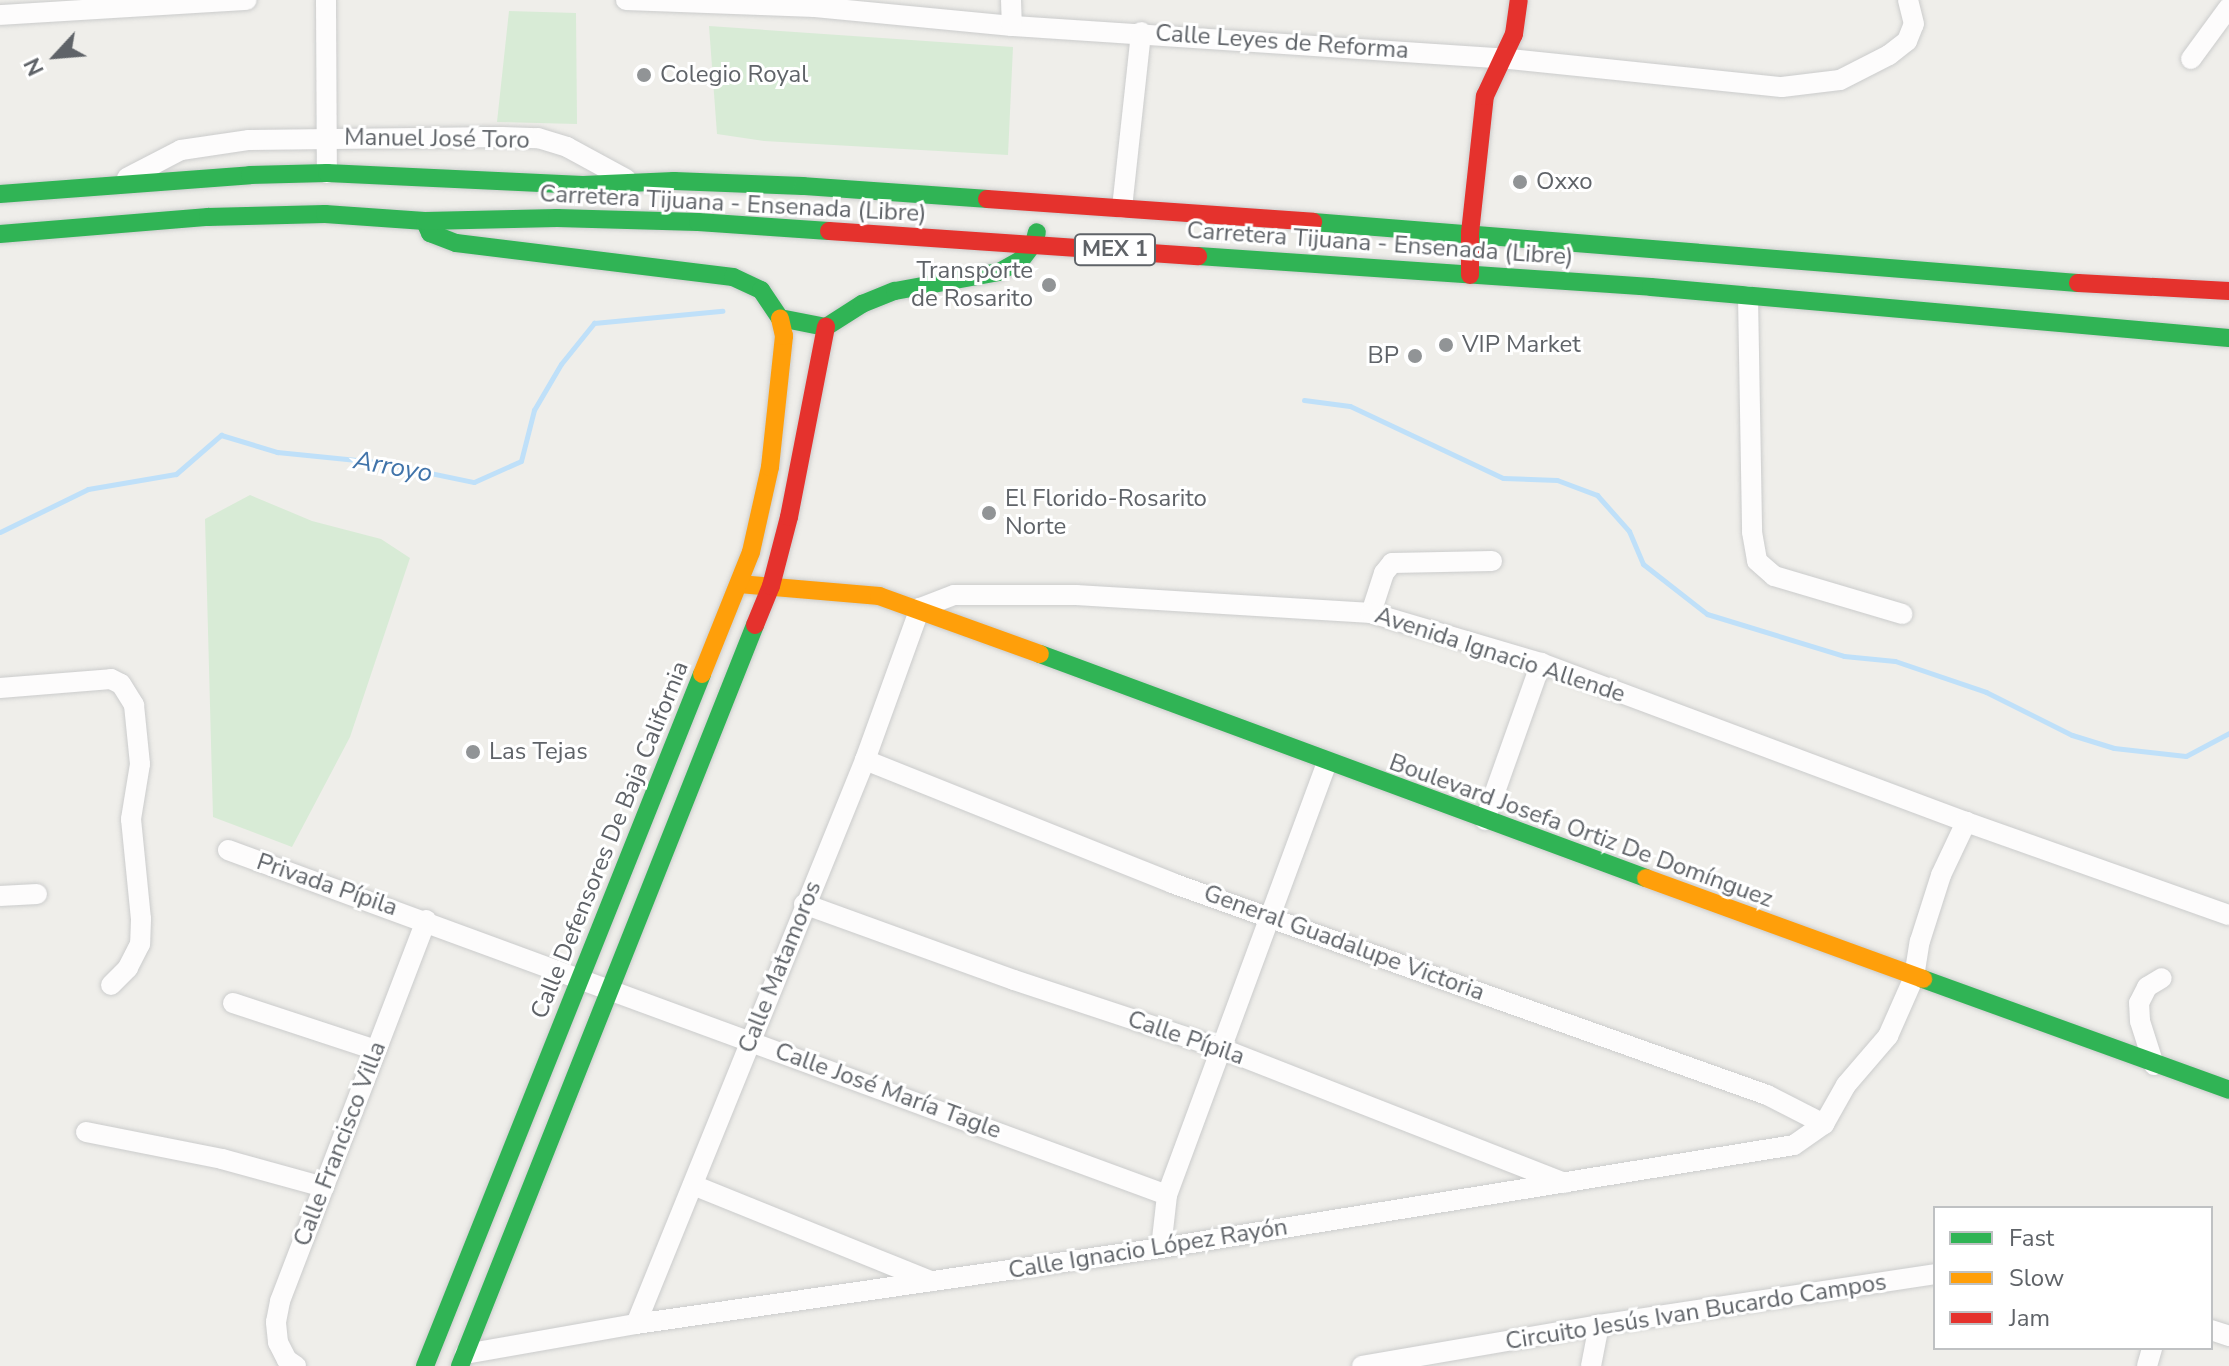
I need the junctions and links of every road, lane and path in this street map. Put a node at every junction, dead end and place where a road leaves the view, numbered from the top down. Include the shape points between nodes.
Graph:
1 (247, 0) edge
2 (326, 0) edge
3 (626, 0) edge
4 (1011, 0) edge
5 (1519, 0) edge
6 (1908, 0) edge
7 (187, 3) edge
8 (2229, 7) edge
9 (0, 15) edge
10 (1012, 26) junction
11 (1141, 32) junction
12 (1500, 58) junction
13 (2191, 59) dead end
14 (327, 138) junction
15 (327, 173) junction
16 (634, 182) junction
17 (117, 184) junction
18 (583, 185) junction
19 (0, 194) edge
20 (1122, 208) junction
21 (1226, 216) junction
22 (425, 221) junction
23 (1055, 226) dead end
24 (1470, 233) junction
25 (0, 234) edge
26 (1198, 234) dead end
27 (1034, 243) junction
28 (1470, 275) junction
29 (2229, 291) edge
30 (1748, 296) junction
31 (780, 318) junction
32 (826, 327) junction
33 (2229, 338) edge
34 (1492, 561) dead end
35 (739, 584) junction
36 (771, 586) junction
37 (920, 608) junction
38 (1371, 613) junction
39 (1902, 614) dead end
40 (1541, 663) junction
41 (0, 688) edge
42 (865, 760) junction
43 (1327, 763) junction
44 (1485, 820) junction
45 (1966, 822) junction
46 (641, 833) junction
47 (669, 842) junction
48 (228, 850) dead end
49 (37, 894) dead end
50 (0, 896) edge
51 (804, 904) junction
52 (1270, 915) junction
53 (2229, 915) edge
54 (426, 920) junction
55 (1914, 977) junction
56 (580, 978) junction
57 (2162, 978) dead end
58 (111, 985) dead end
59 (609, 988) junction
60 (233, 1003) dead end
61 (751, 1040) junction
62 (1220, 1048) junction
63 (376, 1050) junction
64 (2154, 1065) junction
65 (2229, 1090) edge
66 (1824, 1124) junction
67 (86, 1132) dead end
68 (1565, 1183) junction
69 (693, 1185) junction
70 (324, 1187) junction
71 (1167, 1195) junction
72 (1161, 1248) junction
73 (1933, 1274) edge
74 (934, 1282) junction
75 (636, 1324) junction
76 (1599, 1325) junction
77 (435, 1340) junction
78 (463, 1360) edge
79 (1444, 1360) edge
80 (296, 1366) edge
81 (425, 1366) edge
82 (1362, 1366) edge
83 (1591, 1366) edge

1 - 7 street
2 - 14 street
3 - 10 street, Calle Leyes de Reforma via 815,7
4 - 10 street
5 - 12 main road via 1514,34
6 - 12 street, Calle Leyes de Reforma via 1914,24 1907,41 1840,80 1805,87
7 - 9 street
8 - 13 street
10 - 11 street, Calle Leyes de Reforma
11 - 12 street, Calle Leyes de Reforma
11 - 20 street
12 - 24 main road via 1485,96
14 - 15 street
14 - 16 street, Manuel José Toro via 538,138
14 - 17 street, Manuel José Toro via 249,140 181,150
15 - 17 main road, Carretera Tijuana - Ensenada (Libre) / MEX 1
15 - 18 main road, Carretera Tijuana - Ensenada (Libre) / MEX 1
16 - 18 main road, Carretera Tijuana - Ensenada (Libre) / MEX 1
16 - 20 main road, Carretera Tijuana - Ensenada (Libre) / MEX 1 via 803,186
17 - 19 main road, Carretera Tijuana - Ensenada (Libre) / MEX 1
18 - 22 main road via 572,197 553,200 439,198 425,207
20 - 21 main road, Carretera Tijuana - Ensenada (Libre) / MEX 1
21 - 24 main road, Carretera Tijuana - Ensenada (Libre) / MEX 1
21 - 26 main road
22 - 25 main road, Carretera Tijuana - Ensenada (Libre) / MEX 1 via 251,215
22 - 27 main road, Carretera Tijuana - Ensenada (Libre) / MEX 1 via 698,222
22 - 31 main road via 430,233 456,243 733,277 761,290
23 - 27 main road via 1037,232
24 - 28 main road
24 - 29 main road, Carretera Tijuana - Ensenada (Libre) / MEX 1
27 - 28 main road, Carretera Tijuana - Ensenada (Libre) / MEX 1
27 - 32 main road via 1021,260 999,272 895,291
28 - 30 main road, Carretera Tijuana - Ensenada (Libre) / MEX 1
30 - 33 main road, Carretera Tijuana - Ensenada (Libre) / MEX 1
30 - 39 street via 1752,532 1757,561 1774,576
31 - 32 main road
31 - 35 main road, Calle Defensores De Baja California via 784,336 770,467
32 - 36 main road
34 - 38 street via 1392,563
35 - 36 main road
35 - 46 main road, Calle Defensores De Baja California
36 - 37 main road via 879,596
36 - 47 main road
37 - 38 street, Avenida Ignacio Allende via 974,593
37 - 42 street, Calle Matamoros
37 - 43 main road, Boulevard Josefa Ortiz De Domínguez
38 - 40 street, Avenida Ignacio Allende
40 - 44 street
40 - 45 street, Avenida Ignacio Allende
41 - 58 street via 111,679 121,684 134,705 140,764 131,819 140,944 128,968
42 - 51 street, Calle Matamoros
42 - 52 street, General Guadalupe Victoria via 1172,883
43 - 44 main road, Boulevard Josefa Ortiz De Domínguez
43 - 52 street
44 - 55 main road, Boulevard Josefa Ortiz De Domínguez
45 - 53 street, Avenida Ignacio Allende
45 - 55 street via 1933,897
46 - 47 main road
46 - 56 main road, Calle Defensores De Baja California
47 - 59 main road
48 - 54 street, Privada Pípila
49 - 50 street
51 - 61 street, Calle Matamoros
51 - 62 street, Calle Pípila
52 - 62 street
52 - 66 street, General Guadalupe Victoria via 1767,1095
54 - 56 street
54 - 63 street, Calle Francisco Villa
55 - 64 main road, Boulevard Josefa Ortiz De Domínguez
55 - 66 street via 1888,1036 1846,1085
56 - 59 street
56 - 77 main road, Calle Defensores De Baja California
57 - 64 street via 2147,987 2139,1003
59 - 61 street, Calle José María Tagle
59 - 78 main road
60 - 63 street
61 - 69 street, Calle Matamoros
61 - 71 street, Calle José María Tagle
62 - 68 street, Calle Pípila
62 - 71 street
63 - 70 street, Calle Francisco Villa
64 - 65 main road, Boulevard Josefa Ortiz De Domínguez
66 - 68 street, Calle Ignacio López Rayón via 1808,1138 1774,1151
67 - 70 street via 222,1159
68 - 72 street, Calle Ignacio López Rayón
69 - 74 street
69 - 75 street, Calle Matamoros
70 - 80 street, Calle Francisco Villa via 276,1322 278,1342
71 - 72 street
72 - 74 street, Calle Ignacio López Rayón
73 - 76 street, Circuito Jesús Ivan Bucardo Campos
74 - 75 street, Calle Ignacio López Rayón
75 - 78 street, Calle Ignacio López Rayón
76 - 79 street, Circuito Jesús Ivan Bucardo Campos
76 - 83 street
77 - 78 main road
77 - 81 main road, Calle Defensores De Baja California
79 - 82 street, Circuito Jesús Ivan Bucardo Campos

